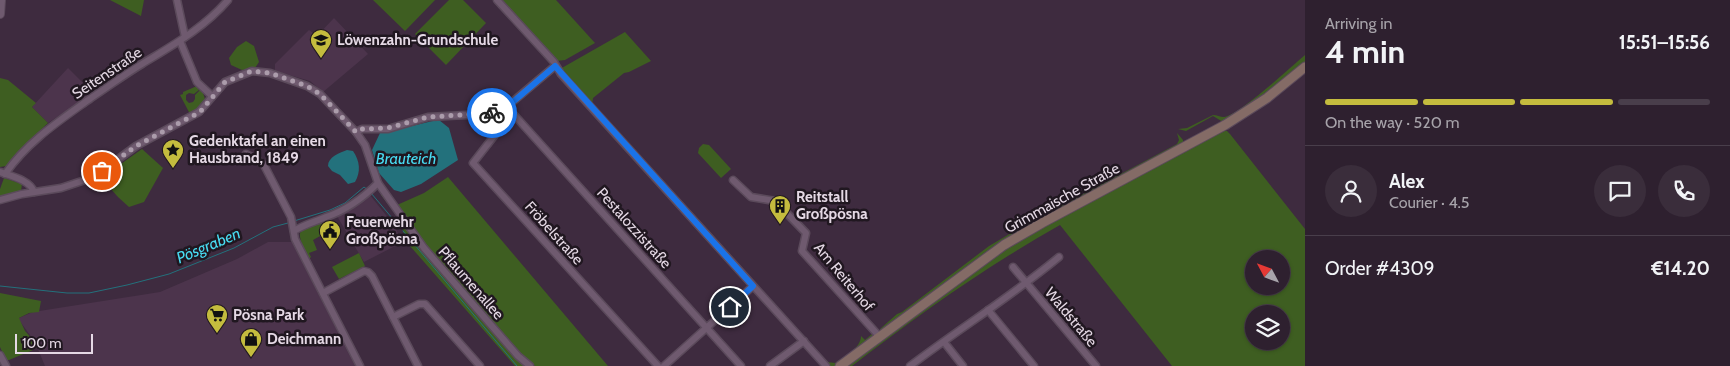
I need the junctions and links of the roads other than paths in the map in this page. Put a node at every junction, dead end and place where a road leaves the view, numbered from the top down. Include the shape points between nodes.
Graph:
1 (2, 0) edge
2 (178, 0) edge
3 (228, 0) edge
4 (497, 0) edge
5 (0, 14) edge
6 (183, 39) junction
7 (555, 66) junction
8 (1305, 67) edge
9 (212, 96) junction
10 (510, 110) junction
11 (356, 132) junction
12 (246, 154) dead end
13 (3, 173) edge
14 (733, 180) dead end
15 (378, 183) junction
16 (34, 192) junction
17 (0, 200) edge
18 (293, 225) junction
19 (1059, 257) dead end
20 (1013, 266) dead end
21 (1028, 283) junction
22 (753, 286) junction
23 (323, 292) junction
24 (988, 310) junction
25 (393, 317) junction
26 (707, 328) junction
27 (879, 336) junction
28 (804, 341) junction
29 (944, 342) junction
30 (0, 354) edge
31 (6, 366) edge
32 (360, 366) edge
33 (418, 366) edge
34 (480, 366) edge
35 (530, 366) edge
36 (658, 366) edge
37 (664, 366) edge
38 (741, 366) edge
39 (770, 366) edge
40 (826, 366) edge
41 (840, 366) edge
42 (910, 366) edge
43 (962, 366) edge
44 (1034, 366) edge
45 (1096, 366) edge

1 - 5 street
2 - 6 street
3 - 6 street, Seitenstraße
4 - 7 street
6 - 9 street via 197,82
6 - 13 street, Seitenstraße via 58,120
7 - 10 street
7 - 22 street
8 - 27 main road, Grimmaische Straße via 1239,116 1004,245
9 - 11 street, Pflaumenallee via 225,82 234,78 252,71 270,73 320,94
9 - 16 street, Pflaumenallee via 200,112 136,146 102,171 62,188
10 - 11 street via 428,117 388,128
10 - 26 street, Pestalozzistraße
10 - 36 street, Fröbelstraße via 474,163
11 - 15 street, Pflaumenallee via 365,145
12 - 18 street via 264,165
13 - 16 street via 28,184
14 - 27 street, Am Reiterhof via 751,197 775,200 806,233 802,251
15 - 18 street via 350,207 305,224
15 - 35 street, Pflaumenallee via 428,252
16 - 17 street, Pflaumenallee
18 - 23 street via 295,239
19 - 21 street, Waldstraße
20 - 21 street, Waldstraße
21 - 24 street
21 - 45 street, Waldstraße
22 - 26 street
22 - 28 street
23 - 25 street via 368,272
23 - 32 street
24 - 29 street
24 - 44 street
25 - 33 street
25 - 34 street via 418,304 425,304
26 - 37 street
26 - 38 street, Pestalozzistraße
27 - 41 main road, Grimmaische Straße
28 - 39 street
28 - 40 street
29 - 42 street
29 - 43 street
30 - 31 street

